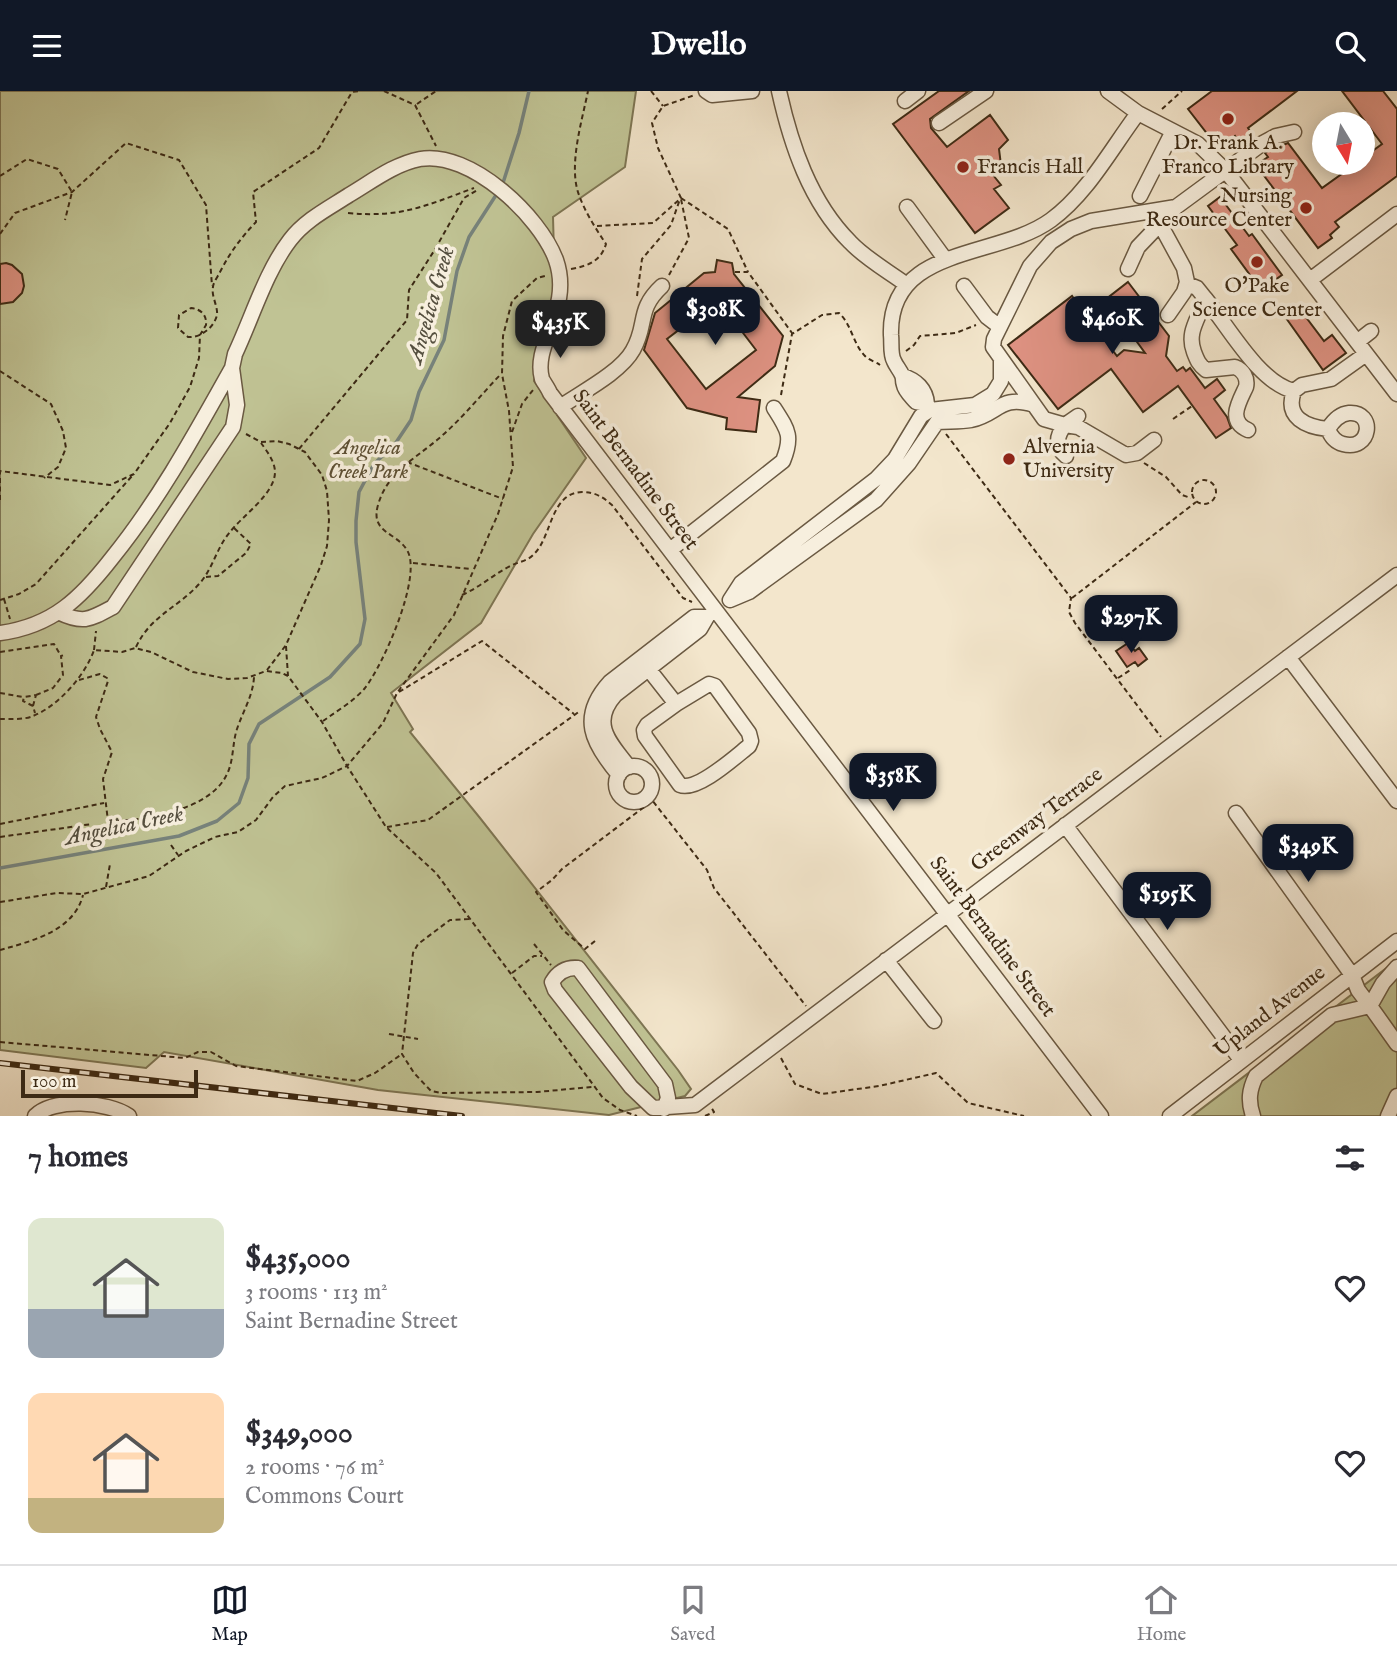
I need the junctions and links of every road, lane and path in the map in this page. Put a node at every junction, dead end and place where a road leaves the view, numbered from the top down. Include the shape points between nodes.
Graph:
1 (359, 91) edge
2 (384, 91) edge
3 (436, 91) edge
4 (588, 91) edge
5 (651, 91) edge
6 (706, 91) edge
7 (743, 91) edge
8 (752, 91) edge
9 (779, 91) edge
10 (918, 91) edge
11 (986, 91) edge
12 (1108, 91) edge
13 (1182, 91) edge
14 (905, 101) dead end
15 (415, 105) junction
16 (663, 106) junction
17 (1138, 113) junction
18 (1151, 120) junction
19 (939, 124) dead end
20 (1173, 131) junction
21 (1294, 132) dead end
22 (443, 159) junction
23 (1226, 171) junction
24 (0, 176) edge
25 (488, 183) junction
26 (72, 193) junction
27 (1140, 196) dead end
28 (681, 198) junction
29 (907, 207) dead end
30 (324, 211) junction
31 (1397, 214) edge
32 (1160, 218) junction
33 (65, 220) dead end
34 (595, 226) junction
35 (0, 234) edge
36 (945, 259) junction
37 (1128, 269) dead end
38 (559, 271) junction
39 (735, 272) dead end
40 (748, 272) junction
41 (1310, 280) junction
42 (1187, 284) junction
43 (907, 285) junction
44 (662, 286) joint
45 (964, 286) dead end
46 (212, 288) junction
47 (1205, 298) junction
48 (644, 313) junction
49 (1168, 315) dead end
50 (987, 317) junction
51 (1000, 327) junction
52 (1371, 331) dead end
53 (792, 334) junction
54 (200, 335) junction
55 (1362, 348) junction
56 (892, 359) junction
57 (1001, 361) junction
58 (232, 368) junction
59 (1259, 369) junction
60 (0, 371) edge
61 (502, 374) junction
62 (542, 379) junction
63 (1247, 382) junction
64 (1294, 391) junction
65 (1397, 394) edge
66 (997, 400) junction
67 (778, 402) joint
68 (1034, 405) junction
69 (1192, 406) dead end
70 (560, 407) junction
71 (931, 412) junction
72 (1078, 415) dead end
73 (1173, 419) dead end
74 (1065, 425) junction
75 (233, 428) junction
76 (1328, 429) dead end
77 (1248, 431) dead end
78 (511, 435) junction
79 (1154, 440) dead end
80 (261, 442) junction
81 (299, 449) junction
82 (1136, 454) junction
83 (1066, 456) dead end
84 (406, 462) junction
85 (134, 474) junction
86 (43, 478) junction
87 (1192, 498) junction
88 (503, 499) junction
89 (0, 500) edge
90 (1196, 502) junction
91 (233, 528) junction
92 (670, 550) junction
93 (412, 563) junction
94 (472, 570) junction
95 (205, 577) junction
96 (1396, 578) edge
97 (462, 595) junction
98 (705, 595) junction
99 (1071, 598) junction
100 (2, 599) edge
101 (58, 612) junction
102 (712, 614) junction
103 (96, 616) junction
104 (7, 631) edge
105 (286, 645) junction
106 (135, 648) junction
107 (94, 650) junction
108 (0, 652) edge
109 (1288, 657) junction
110 (644, 663) junction
111 (1132, 669) dead end
112 (266, 671) junction
113 (254, 676) junction
114 (288, 676) junction
115 (1117, 679) junction
116 (78, 681) junction
117 (0, 693) edge
118 (397, 693) junction
119 (36, 695) junction
120 (24, 698) junction
121 (676, 704) junction
122 (33, 706) junction
123 (598, 707) junction
124 (35, 714) junction
125 (575, 715) junction
126 (0, 719) edge
127 (323, 722) junction
128 (1169, 747) junction
129 (663, 762) junction
130 (347, 767) junction
131 (624, 771) junction
132 (648, 773) junction
133 (650, 797) junction
134 (1397, 801) edge
135 (105, 803) junction
136 (1236, 813) dead end
137 (107, 821) junction
138 (0, 824) edge
139 (92, 824) dead end
140 (1065, 825) junction
141 (386, 827) junction
142 (109, 830) dead end
143 (0, 837) edge
144 (171, 845) dead end
145 (178, 856) junction
146 (110, 864) dead end
147 (106, 888) junction
148 (83, 894) junction
149 (0, 902) edge
150 (948, 913) junction
151 (470, 919) junction
152 (595, 941) dead end
153 (1397, 941) edge
154 (534, 944) dead end
155 (0, 950) edge
156 (543, 956) junction
157 (886, 960) junction
158 (1397, 967) edge
159 (512, 973) junction
160 (558, 974) junction
161 (1352, 975) junction
162 (1370, 1006) junction
163 (813, 1015) junction
164 (934, 1021) dead end
165 (389, 1034) dead end
166 (404, 1037) junction
167 (418, 1039) dead end
168 (0, 1042) edge
169 (774, 1044) junction
170 (1397, 1044) edge
171 (402, 1054) junction
172 (1241, 1060) junction
173 (595, 1087) junction
174 (1397, 1096) edge
175 (664, 1109) junction
176 (35, 1116) edge
177 (129, 1116) edge
178 (637, 1116) edge
179 (1024, 1116) edge
180 (1101, 1116) edge
181 (1170, 1116) edge
182 (1253, 1116) edge
183 (1388, 1116) edge

1 - 46 path via 352,92 319,148 253,192 256,222 233,247
2 - 15 path
3 - 15 path
4 - 34 path via 576,176 579,195
5 - 16 path
6 - 7 street via 712,95
6 - 16 path
7 - 8 street
9 - 43 street via 794,150 828,213 851,243
10 - 14 street
11 - 19 street
12 - 17 street
13 - 18 path
15 - 22 path
16 - 28 path via 652,123
17 - 18 street
17 - 36 street via 1081,191 1052,219 1017,239
18 - 20 street
20 - 23 street via 1198,144
20 - 27 street
21 - 23 street via 1270,139
22 - 25 street
22 - 30 street via 421,159 394,168
23 - 32 street
23 - 41 street
24 - 26 path via 27,159 58,169
25 - 30 path via 409,212
25 - 38 street via 535,221
25 - 81 path via 464,198 409,290 407,320
26 - 33 path
26 - 35 path via 15,213
26 - 46 path via 126,143 179,160 206,205
28 - 34 path via 653,223
28 - 40 path via 728,229
28 - 44 path via 689,238
28 - 48 path via 671,225 642,259 636,293
29 - 36 street
30 - 58 street via 290,240 276,263
31 - 41 street
32 - 37 street
32 - 42 street
32 - 51 street via 1091,222 1058,237 1030,266
34 - 38 path via 606,244 603,254 584,267
36 - 43 street
38 - 61 path via 537,278 512,301 503,336
38 - 62 street via 560,302 541,365
39 - 40 path
40 - 53 path
41 - 55 street
42 - 47 street
42 - 49 street
43 - 56 street via 894,313
44 - 48 street
45 - 50 street
46 - 54 path via 217,314
47 - 59 street
47 - 63 street via 1192,326 1198,361 1206,370 1235,367
48 - 70 street via 635,347 626,361
50 - 51 street
50 - 56 path via 971,329 920,336
51 - 57 street via 993,347
52 - 55 street
53 - 56 path via 822,315 839,313 866,356 882,366
53 - 67 path
54 - 54 path via 188,337 179,331 178,317 186,310 196,309 205,316
54 - 85 path via 190,387
55 - 64 street via 1331,379
55 - 65 street
56 - 71 street via 904,387
57 - 66 street
57 - 68 street
58 - 75 street via 237,405
58 - 101 street via 128,539 78,597
59 - 63 street
59 - 64 street via 1282,388
60 - 86 path via 51,404 63,431 66,448 58,467
61 - 78 path
61 - 84 path via 438,439
62 - 70 street, Saint Bernadine Street
62 - 78 path via 522,404
63 - 77 street via 1236,414 1238,423
64 - 76 street via 1295,421
66 - 68 street
66 - 71 street via 972,419
67 - 92 street via 790,444 783,461
68 - 74 street via 1047,422
69 - 73 path
70 - 92 street, Saint Bernadine Street
71 - 99 path
71 - 102 street via 909,463 876,500
72 - 74 street
74 - 82 street via 1078,426 1122,454
74 - 83 street via 1058,444
75 - 80 path
75 - 103 street via 113,607
78 - 88 path via 513,467
79 - 82 street
80 - 81 path via 277,441
80 - 91 path via 275,473 256,507
81 - 105 path via 322,475 329,520 321,565
82 - 87 path via 1182,495
84 - 88 path
84 - 93 path via 386,485 377,520 383,531 407,549
85 - 86 path via 110,485
85 - 100 path via 36,584
86 - 89 path via 0,471
87 - 90 path
87 - 90 path via 1193,486 1199,481 1214,485 1213,500
88 - 94 path
90 - 99 path
91 - 95 path
91 - 95 path via 251,544 246,554 218,576
92 - 98 street, Saint Bernadine Street
93 - 94 path
93 - 127 path via 390,646 365,688
94 - 97 path
95 - 106 path via 151,623
96 - 109 street, Greenway Terrace
97 - 98 path via 533,555 561,503 578,492 602,496 612,505 683,598 690,603
97 - 118 path via 454,615
98 - 102 street, Saint Bernadine Street
99 - 115 path via 1069,612 1075,623
100 - 104 path
101 - 103 street via 75,620
101 - 104 street
102 - 110 street via 700,629
102 - 150 street, Saint Bernadine Street
103 - 107 path
105 - 112 path
105 - 114 path
106 - 107 path
106 - 113 path via 210,677
107 - 116 path
108 - 119 path via 54,644 63,655 63,675 53,688
109 - 128 street, Greenway Terrace
109 - 134 street
110 - 121 street
110 - 123 street
111 - 115 path
112 - 113 path
112 - 114 path
113 - 137 path via 227,774 216,789 187,807 141,819
114 - 127 path
115 - 128 path
116 - 124 path via 53,705
116 - 135 path via 100,674 107,678 96,717 112,752 104,771
117 - 120 path
118 - 125 path via 482,641
118 - 130 path via 383,723
119 - 120 path
119 - 122 path
120 - 122 path
121 - 129 street via 644,730
121 - 129 street via 709,684 715,686 751,741 706,779 689,787 680,785
122 - 124 path
123 - 125 path
123 - 131 street via 605,734
124 - 126 path
125 - 141 path via 428,820
127 - 130 path
128 - 140 street, Greenway Terrace
129 - 132 street
130 - 141 path
130 - 145 path via 285,786 256,820 238,832
131 - 132 street via 638,767
131 - 133 street via 616,785 623,798 633,802
132 - 133 street
133 - 152 path via 536,892 563,930 585,949
133 - 163 path
135 - 137 path
135 - 138 path
136 - 161 street
137 - 142 path
139 - 143 path
140 - 150 street, Greenway Terrace
140 - 172 street
141 - 151 path via 436,873
144 - 145 path
145 - 147 path via 149,876
146 - 147 path
147 - 148 path
148 - 149 path
148 - 155 path via 73,916 56,930
150 - 157 street, Greenway Terrace
150 - 180 street, Saint Bernadine Street
151 - 159 path
151 - 166 path via 450,920 418,944
153 - 161 street, Upland Avenue
154 - 156 path
156 - 159 path via 534,956
156 - 160 path
157 - 163 street, Greenway Terrace
157 - 164 street
158 - 162 street
159 - 173 path
160 - 175 street via 552,982 555,991 631,1087 653,1108
160 - 175 street via 570,967 582,973 665,1084 668,1098
161 - 162 street
161 - 172 street, Upland Avenue
162 - 170 street
162 - 182 street via 1332,1015 1256,1076 1250,1089
163 - 169 street, Greenway Terrace
165 - 166 path
166 - 167 path
166 - 171 path
168 - 171 path via 185,1058 211,1052 236,1066 357,1081
169 - 175 street, Greenway Terrace via 695,1105
169 - 179 path via 795,1084 822,1094 936,1073 968,1103
171 - 173 path via 432,1091 441,1093
172 - 181 street, Upland Avenue
173 - 178 path via 620,1110
174 - 183 street
176 - 177 street via 47,1108 91,1104

